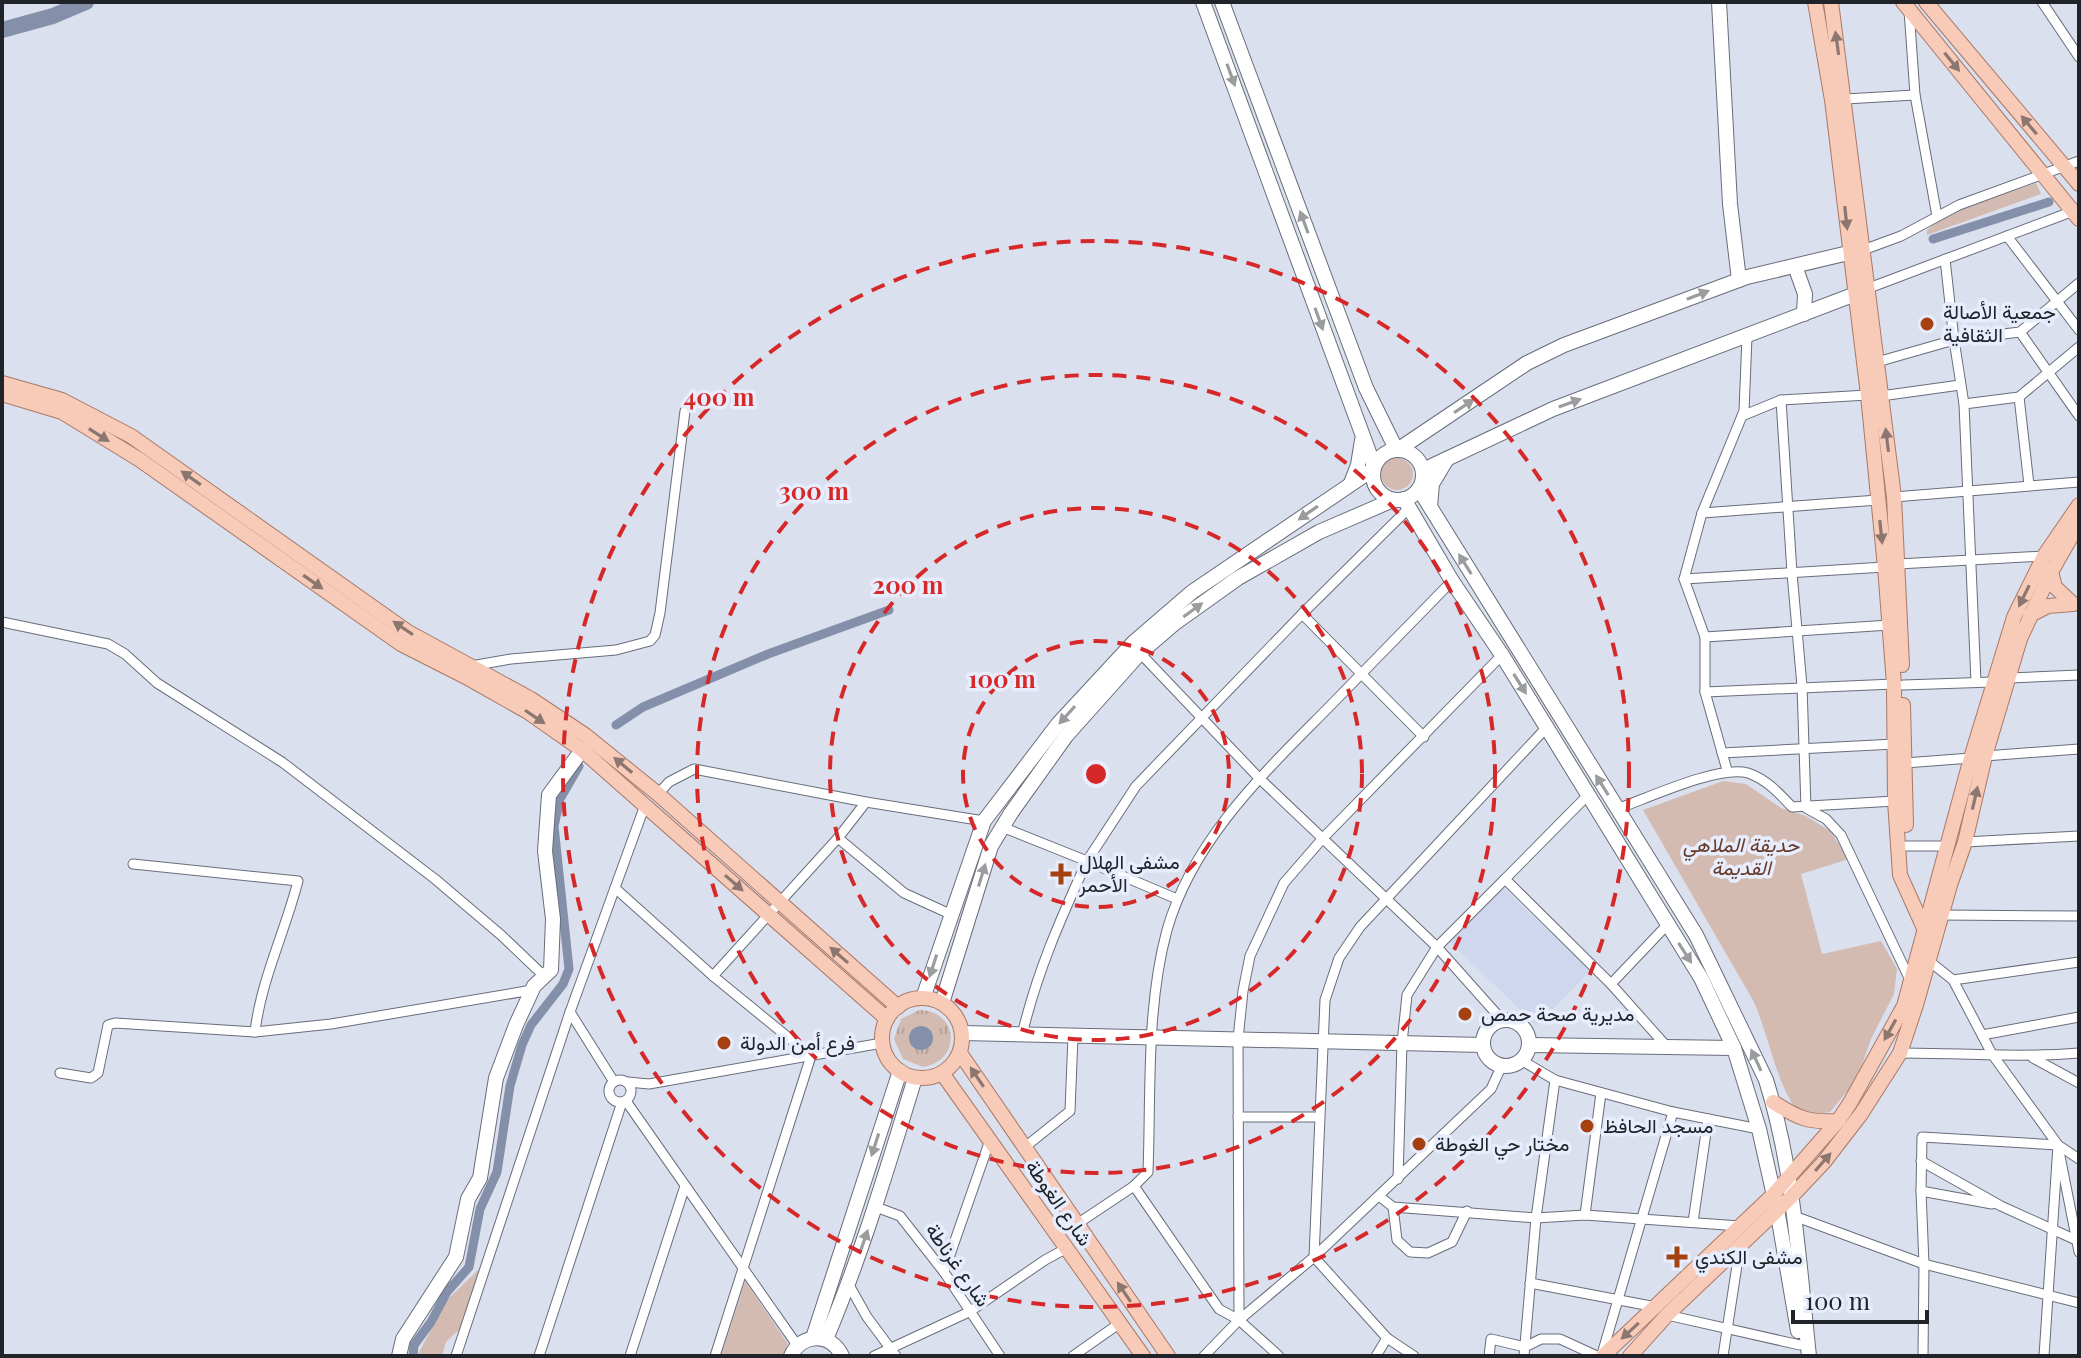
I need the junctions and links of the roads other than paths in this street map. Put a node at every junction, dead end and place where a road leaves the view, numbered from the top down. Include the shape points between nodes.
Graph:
1 (1203, 2) edge
2 (1222, 2) edge
3 (1719, 2) edge
4 (1815, 2) edge
5 (1831, 2) edge
6 (2042, 2) edge
7 (1930, 3) edge
8 (1906, 6) edge
9 (2079, 57) edge
10 (1915, 95) junction
11 (1845, 99) junction
12 (2079, 161) edge
13 (2064, 166) junction
14 (2043, 174) junction
15 (2079, 184) edge
16 (2077, 213) edge
17 (1937, 216) junction
18 (2007, 236) junction
19 (1856, 252) junction
20 (1945, 259) junction
21 (1795, 266) junction
22 (1739, 280) junction
23 (2079, 283) edge
24 (1869, 288) junction
25 (1854, 295) junction
26 (2056, 301) junction
27 (1804, 314) junction
28 (2079, 330) edge
29 (2020, 332) junction
30 (1747, 337) junction
31 (1954, 340) junction
32 (2079, 347) edge
33 (1877, 362) junction
34 (2049, 372) junction
35 (2, 383) edge
36 (1960, 385) junction
37 (2, 394) edge
38 (1875, 396) junction
39 (2019, 397) junction
40 (1781, 400) junction
41 (1964, 404) junction
42 (685, 411) dead end
43 (1742, 416) junction
44 (2079, 416) edge
45 (1362, 436) junction
46 (1398, 449) junction
47 (1450, 456) junction
48 (1373, 468) junction
49 (1423, 470) junction
50 (2079, 482) edge
51 (1351, 483) junction
52 (2029, 485) junction
53 (1419, 489) junction
54 (1969, 492) junction
55 (1894, 497) junction
56 (1878, 500) junction
57 (1402, 502) junction
58 (2079, 505) edge
59 (1430, 506) junction
60 (1789, 508) junction
61 (1702, 513) junction
62 (2079, 523) edge
63 (2044, 556) junction
64 (1972, 560) junction
65 (1891, 565) junction
66 (2051, 572) junction
67 (1792, 573) junction
68 (1684, 579) junction
69 (1452, 581) junction
70 (2076, 604) edge
71 (1302, 614) junction
72 (2030, 615) junction
73 (2, 622) edge
74 (1890, 625) junction
75 (1797, 629) junction
76 (1705, 637) junction
77 (1140, 653) junction
78 (1502, 655) junction
79 (471, 666) junction
80 (1362, 674) junction
81 (2079, 675) edge
82 (2009, 678) junction
83 (1976, 682) junction
84 (1993, 682) junction
85 (1898, 684) junction
86 (1802, 686) junction
87 (1705, 692) junction
88 (1203, 718) junction
89 (1547, 727) junction
90 (1424, 737) junction
91 (1895, 744) junction
92 (1803, 747) junction
93 (2079, 749) edge
94 (582, 750) junction
95 (1722, 753) junction
96 (1978, 757) junction
97 (1905, 763) junction
98 (1727, 770) junction
99 (1259, 778) junction
100 (658, 794) junction
101 (1588, 795) junction
102 (1895, 801) junction
103 (866, 802) junction
104 (645, 805) junction
105 (1806, 808) junction
106 (1617, 809) junction
107 (984, 821) junction
108 (1002, 827) junction
109 (2079, 836) edge
110 (838, 838) junction
111 (1323, 838) junction
112 (1965, 842) junction
113 (1906, 846) junction
114 (1949, 846) junction
115 (1087, 861) junction
116 (133, 864) dead end
117 (1505, 879) junction
118 (615, 888) junction
119 (1387, 898) junction
120 (1177, 899) junction
121 (774, 908) junction
122 (950, 914) junction
123 (2079, 916) edge
124 (1667, 925) junction
125 (1933, 928) junction
126 (1437, 947) junction
127 (1929, 961) junction
128 (2079, 962) edge
129 (544, 976) junction
130 (713, 976) junction
131 (1953, 980) junction
132 (1911, 982) junction
133 (1611, 984) junction
134 (532, 990) junction
135 (923, 998) junction
136 (942, 1003) junction
137 (898, 1007) junction
138 (570, 1012) junction
139 (2079, 1017) edge
140 (887, 1019) junction
141 (1502, 1020) junction
142 (255, 1032) junction
143 (962, 1033) junction
144 (1022, 1035) junction
145 (1982, 1035) junction
146 (1073, 1036) junction
147 (1153, 1037) junction
148 (1238, 1039) junction
149 (1322, 1041) junction
150 (882, 1043) junction
151 (1402, 1043) junction
152 (1483, 1045) junction
153 (1529, 1045) junction
154 (1668, 1048) junction
155 (1734, 1048) junction
156 (960, 1053) junction
157 (1900, 1053) junction
158 (2079, 1053) edge
159 (1992, 1054) junction
160 (811, 1056) junction
161 (2031, 1057) junction
162 (1521, 1060) junction
163 (1502, 1065) junction
164 (900, 1071) junction
165 (60, 1073) dead end
166 (942, 1073) junction
167 (915, 1078) junction
168 (1555, 1080) junction
169 (614, 1082) junction
170 (628, 1082) junction
171 (2079, 1083) edge
172 (649, 1084) junction
173 (1601, 1093) junction
174 (623, 1100) junction
175 (1773, 1102) junction
176 (1673, 1112) junction
177 (1238, 1117) junction
178 (1319, 1117) junction
179 (1708, 1119) junction
180 (1838, 1121) junction
181 (1759, 1129) junction
182 (990, 1140) junction
183 (2058, 1145) junction
184 (1025, 1147) junction
185 (2079, 1159) edge
186 (1921, 1161) junction
187 (1398, 1179) junction
188 (1788, 1179) junction
189 (685, 1186) junction
190 (1134, 1186) junction
191 (1921, 1191) junction
192 (1379, 1196) junction
193 (1791, 1197) junction
194 (1775, 1202) junction
195 (2001, 1206) junction
196 (876, 1207) junction
197 (1393, 1207) junction
198 (1467, 1211) junction
199 (1585, 1215) junction
200 (1794, 1216) junction
201 (1536, 1218) junction
202 (1642, 1219) junction
203 (1693, 1222) junction
204 (1077, 1224) junction
205 (1740, 1226) junction
206 (2051, 1229) junction
207 (2076, 1240) junction
208 (1741, 1243) junction
209 (1067, 1248) junction
210 (2079, 1252) edge
211 (1314, 1257) junction
212 (1924, 1264) junction
213 (743, 1268) junction
214 (944, 1272) junction
215 (1530, 1283) junction
216 (849, 1285) junction
217 (2049, 1296) junction
218 (1617, 1298) junction
219 (2079, 1303) edge
220 (1662, 1311) junction
221 (969, 1312) junction
222 (1239, 1320) junction
223 (1120, 1323) junction
224 (1728, 1328) junction
225 (820, 1338) junction
226 (1387, 1338) junction
227 (794, 1351) edge
228 (1525, 1351) edge
229 (1803, 1352) edge
230 (894, 1353) edge
231 (1140, 1355) edge
232 (399, 1356) edge
233 (456, 1356) edge
234 (539, 1356) edge
235 (630, 1356) edge
236 (715, 1356) edge
237 (842, 1356) edge
238 (874, 1356) edge
239 (1000, 1356) edge
240 (1073, 1356) edge
241 (1168, 1356) edge
242 (1204, 1356) edge
243 (1279, 1356) edge
244 (1376, 1356) edge
245 (1414, 1356) edge
246 (1489, 1356) edge
247 (1601, 1356) edge
248 (1630, 1356) edge
249 (1723, 1356) edge
250 (1923, 1356) edge
251 (2044, 1356) edge

1 -> 45 main road
46 -> 2 main road via 1366,388
3 - 22 main road
4 -> 19 main road
11 -> 5 main road
6 - 9 street
13 -> 7 main road
8 - 10 street
8 -> 14 main road
10 - 11 street
10 - 17 street
11 - 19 main road
12 - 13 street
13 - 14 street
13 - 15 main road
14 - 16 main road
14 - 17 street
16 - 18 street
17 - 19 street
18 - 20 street
18 - 26 street
19 - 21 main road
19 - 24 main road
19 - 25 main road
20 - 24 street
20 - 31 street
21 - 22 main road
21 - 27 main road via 1803,284
46 -> 22 main road via 1538,357
23 - 26 street
24 - 25 main road
24 - 33 main road
25 - 27 main road
25 - 38 main road
26 - 28 street
26 - 29 street
27 - 30 main road
29 - 31 street
29 - 34 street
30 - 43 street
47 -> 30 main road via 1553,409
31 - 33 street
31 - 36 street
32 - 34 street
33 - 38 main road
34 - 39 street
34 - 44 street
79 -> 35 main road via 408,632 131,436 62,400
36 - 38 street
36 - 41 street
37 -> 94 main road via 62,412 140,460 401,644 528,712
38 - 40 street
55 -> 38 main road
38 - 56 main road
39 - 41 street
39 - 52 street
40 - 43 street
40 - 60 street
41 - 54 street
42 - 79 street via 660,613 650,641 616,650
43 - 61 street
45 - 48 main road
45 - 51 main road
46 - 48 main road via 1382,454
46 - 49 main road via 1415,456
47 - 49 main road
47 - 59 main road via 1432,484
48 - 51 main road
48 - 57 main road via 1376,489
49 - 53 main road
50 - 52 street
51 -> 107 main road via 1192,592 1134,642 1058,724
52 - 54 street
53 - 57 main road
53 - 59 main road
54 - 55 street
54 - 64 street
55 - 65 main road
56 - 60 street
56 -> 65 main road
57 - 69 main road
57 - 71 street
77 -> 57 main road via 1238,578 1319,532
58 - 63 main road
106 -> 59 main road
60 - 61 street
60 - 67 street
61 - 68 street
62 - 66 main road
63 - 64 street
63 -> 84 main road via 2014,617
64 - 65 street
64 - 83 street
65 - 67 street
65 - 74 main road
65 - 85 main road
66 - 70 main road via 2055,587
66 - 72 main road
67 - 68 street
67 - 75 street
68 - 76 street
69 - 78 main road
69 - 80 street
70 - 72 main road via 2048,606
71 - 80 street
71 - 88 street
72 - 82 main road
73 - 129 street via 108,644 125,654 157,683 282,762 435,879
74 - 75 street
74 - 85 main road
75 - 76 street
75 - 86 street
76 - 87 street
77 - 88 street
77 - 108 main road via 1066,736
78 -> 89 main road
78 - 90 street
100 -> 79 main road via 563,720
80 - 90 street
80 - 99 street
81 - 82 street
82 - 96 main road
83 - 84 street
83 - 85 street
84 - 96 main road
85 - 86 street
85 - 91 main road
85 - 97 main road
86 - 87 street
86 - 92 street
87 - 95 street
88 - 99 street
88 - 115 street via 1136,786
89 - 101 main road
89 - 119 street
90 - 111 street
91 - 92 street
91 - 102 main road
92 - 95 street
92 - 105 street
93 - 96 street
94 - 104 main road
94 - 129 main road via 549,795 545,851 553,919 551,970
95 - 98 street
96 - 97 street
112 -> 96 main road
96 - 114 main road
97 - 113 main road
98 - 105 street via 1749,773 1774,787 1792,807
98 - 106 street
99 - 111 street
99 - 120 street via 1215,832
100 - 103 street via 694,769
100 - 121 main road
101 - 117 street
101 - 124 main road
102 - 105 street
102 - 125 main road via 1900,875
103 - 107 street
103 - 110 street
104 - 118 street
104 -> 121 main road
105 - 132 street via 1841,835
175 -> 106 main road via 1696,935
107 - 122 main road
108 - 115 street
136 -> 108 main road via 991,846
109 - 112 street
110 - 121 street
110 - 122 street via 904,893
111 - 119 street
111 - 148 street via 1284,883 1250,956
112 - 125 main road
113 - 114 street
113 - 125 main road via 1913,890
114 - 125 main road
115 - 120 street
115 - 144 street via 1048,945
116 - 142 street via 298,881
117 - 126 street
117 - 133 street
118 - 130 street
118 - 138 street
119 - 126 street
119 - 149 street via 1339,958 1325,1000
120 - 147 street via 1166,933
121 - 130 street
137 -> 121 main road
121 - 140 main road
122 -> 135 main road
123 - 125 street
124 - 133 street
124 -> 155 main road via 1701,978
125 - 127 main road
125 - 132 main road
126 - 141 street
126 - 151 street via 1407,995
127 - 131 street
127 - 157 main road
128 - 131 street
129 - 134 main road
130 - 160 street
131 - 145 street
132 -> 180 main road via 1904,1006
133 - 154 street
134 - 142 street
134 - 232 main road via 496,1078 480,1178 468,1199 456,1257 403,1339
135 - 136 main road
135 - 137 main road
136 - 143 main road via 956,1016
137 - 140 main road
138 - 169 street
138 - 233 street
139 - 145 street
140 - 150 main road
141 - 152 main road via 1485,1032
141 - 153 main road via 1521,1026
142 - 165 street via 115,1023 108,1025 98,1073 91,1078
143 - 144 main road
143 - 156 main road
144 - 146 main road
145 - 159 street
146 - 147 main road
146 - 184 street via 1070,1111
147 - 148 main road
147 - 190 street via 1148,1172
148 - 149 main road
148 - 177 street
149 - 151 main road
149 - 178 street
150 - 160 street
150 - 164 main road
151 - 152 main road
151 - 187 street
152 - 163 main road via 1489,1058
153 - 154 main road
153 - 162 main road
154 - 155 main road
155 - 181 main road
156 - 166 main road
184 -> 156 main road
157 - 159 street
193 -> 157 main road via 1861,1114
158 - 161 street
159 - 161 street
159 - 183 street
160 - 172 street
160 - 213 street
161 - 171 street
162 - 163 main road
162 - 168 street
163 - 187 street via 1491,1089
164 - 167 main road
164 -> 225 main road
166 - 167 main road
166 - 182 main road, شارع الغوطة
167 - 196 main road
168 - 173 street
168 - 201 street
169 - 170 street
169 - 174 street via 609,1088
170 - 172 street
170 - 174 street via 632,1089
172 - 174 street
173 - 176 street
173 - 199 street
174 - 189 street
174 - 234 street
175 - 180 main road via 1804,1120
175 - 188 main road
176 - 179 street
176 - 202 street
177 - 178 street
177 - 222 street
178 - 211 street
179 - 181 street
179 - 203 street
180 - 188 main road
181 - 194 main road
182 - 209 main road, شارع الغوطة
182 - 214 street
183 - 185 street
183 - 186 street via 1922,1137
183 - 206 street
183 - 207 street
184 - 204 main road
186 - 191 street
186 - 195 street
187 - 192 street
188 - 193 main road
188 - 194 main road
189 - 213 street
189 - 235 street
190 - 204 street
190 - 222 street via 1219,1309
191 - 195 street
191 - 212 street
192 - 197 street
192 - 211 street
193 - 194 main road
193 - 200 main road
194 - 205 main road
194 - 208 main road
194 - 229 main road
195 - 206 street
196 - 214 street, شارع غرناطة via 900,1216
216 -> 196 main road
197 - 198 street
197 - 198 street via 1397,1240 1410,1252 1428,1253 1452,1242
198 - 201 street
199 - 201 street
199 - 202 street
200 - 212 street
200 - 229 main road
201 - 215 street
202 - 203 street
202 - 218 street
203 - 205 street
241 -> 204 main road
205 - 220 main road
206 - 207 street
206 - 217 street
207 - 210 street
208 - 220 main road
208 - 224 street
209 - 221 street
209 - 223 main road, شارع الغوطة
211 - 222 street
211 - 226 street
212 - 217 street
212 - 250 street
213 - 227 street
213 - 236 street
214 - 221 street, شارع غرناطة
215 - 218 street
215 - 228 street
216 - 225 main road
216 - 230 street
217 - 219 street
217 - 251 street
218 - 220 street
218 - 247 street
220 - 224 street
220 -> 247 main road
220 - 248 main road
221 - 230 street
221 - 239 street, شارع غرناطة
222 - 242 street
222 - 243 street
223 - 231 main road, شارع الغوطة
223 - 240 street
224 - 229 street
224 - 249 street
225 - 227 main road
225 - 237 main road via 834,1344
226 - 244 street
226 - 245 street
228 - 246 street via 1491,1339
228 - 247 street via 1541,1339 1560,1339
230 - 238 street

